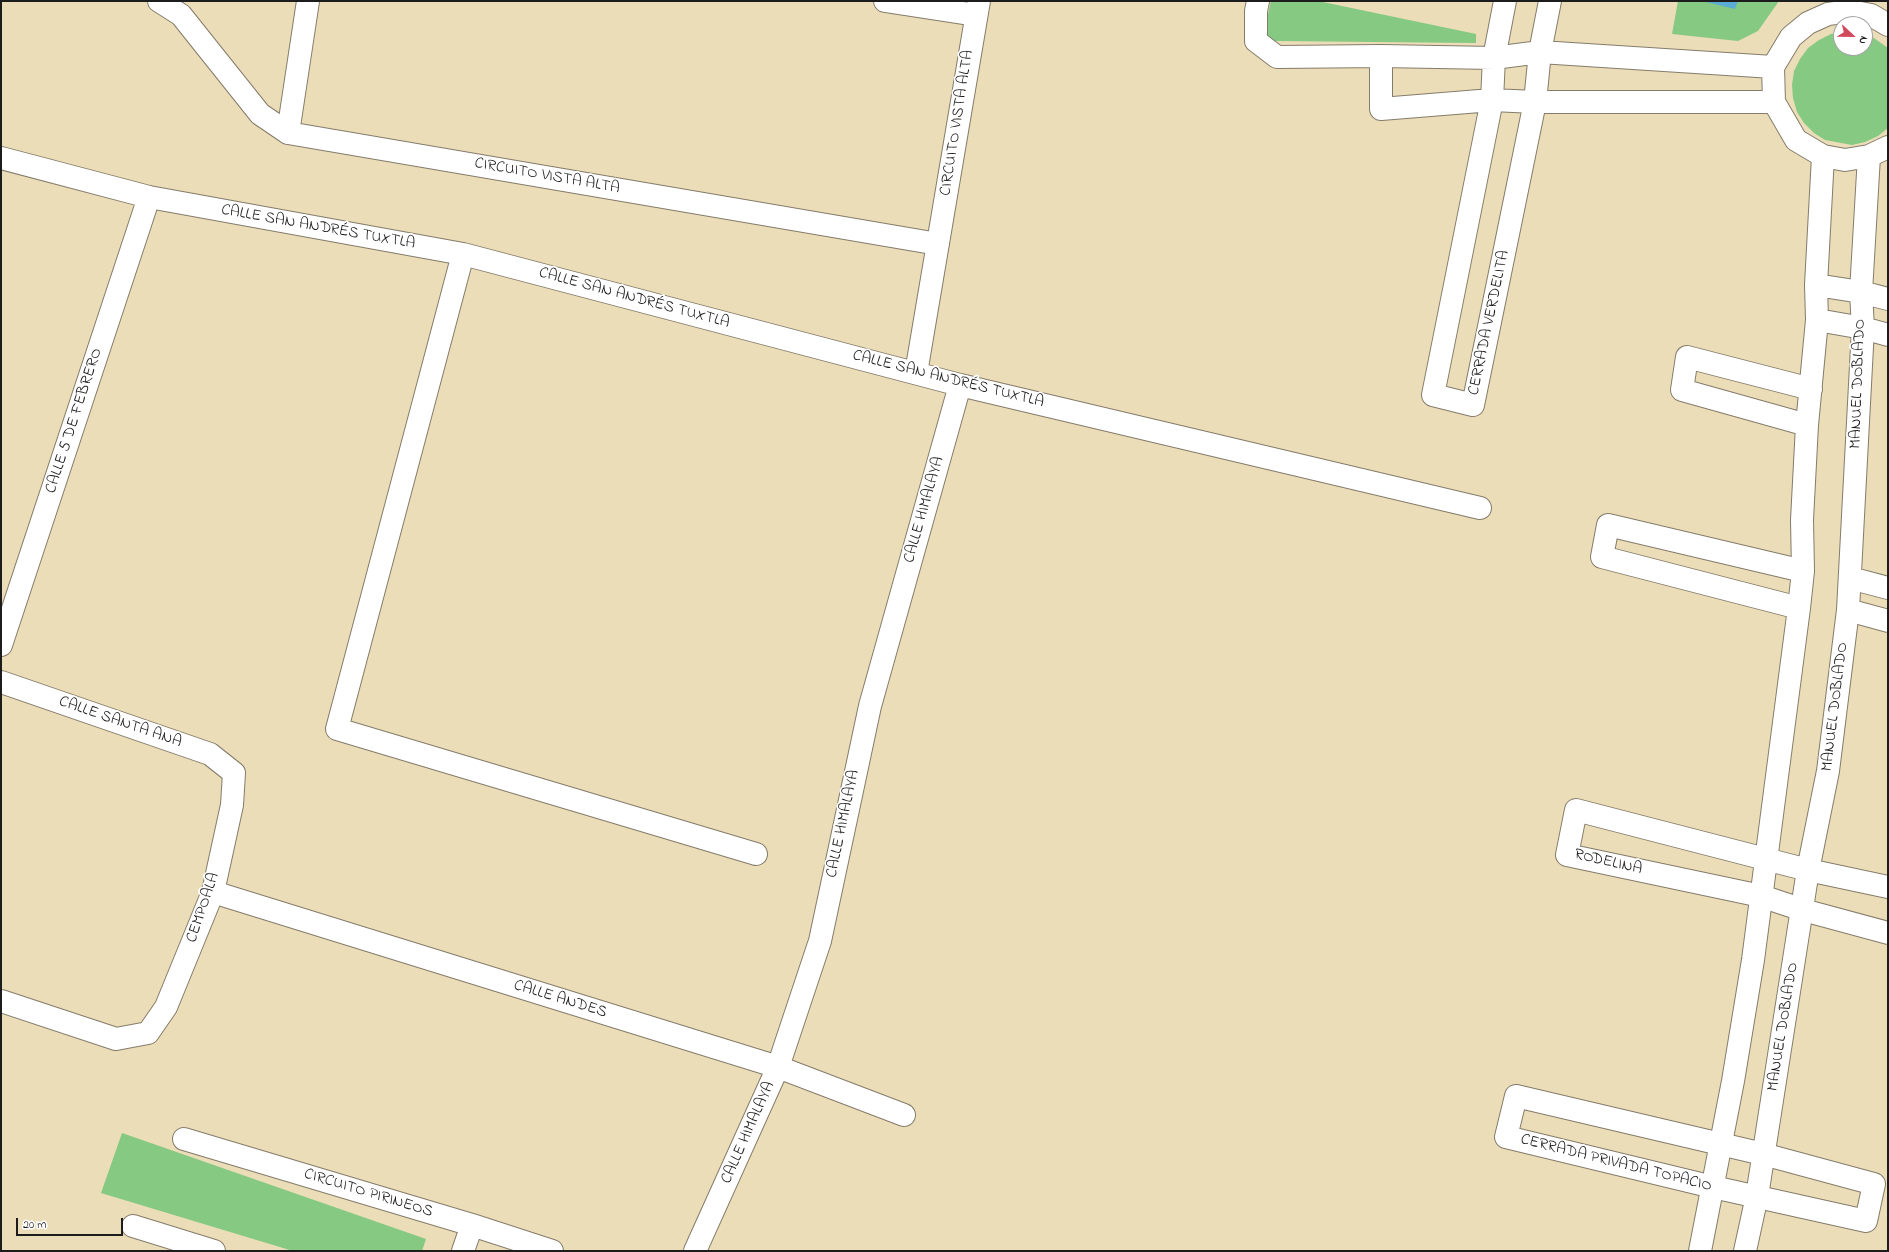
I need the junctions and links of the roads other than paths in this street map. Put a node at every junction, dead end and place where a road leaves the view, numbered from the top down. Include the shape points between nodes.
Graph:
1 (159, 1) edge
2 (308, 1) edge
3 (885, 1) edge
4 (1258, 1) edge
5 (1505, 1) edge
6 (1550, 1) edge
7 (977, 8) edge
8 (1827, 8) edge
9 (1886, 22) edge
10 (1540, 52) junction
11 (1381, 56) junction
12 (1494, 58) junction
13 (1773, 67) junction
14 (1492, 100) junction
15 (1535, 102) junction
16 (1774, 102) junction
17 (288, 133) junction
18 (1888, 147) edge
19 (1823, 156) junction
20 (1869, 156) junction
21 (1, 158) edge
22 (148, 197) junction
23 (938, 244) junction
24 (463, 254) junction
25 (1816, 284) junction
26 (1861, 292) junction
27 (1888, 299) edge
28 (1817, 320) junction
29 (1863, 328) junction
30 (1888, 334) edge
31 (916, 373) junction
32 (960, 385) junction
33 (1811, 389) junction
34 (1807, 425) junction
35 (1480, 508) dead end
36 (1802, 571) junction
37 (1850, 578) junction
38 (1888, 588) edge
39 (1799, 608) junction
40 (1848, 610) junction
41 (1888, 620) edge
42 (1, 644) edge
43 (1, 682) edge
44 (234, 773) joint
45 (756, 854) dead end
46 (1767, 859) junction
47 (1808, 870) junction
48 (1888, 887) edge
49 (213, 892) junction
50 (1761, 896) junction
51 (1803, 910) junction
52 (1888, 933) edge
53 (1, 1002) edge
54 (778, 1067) junction
55 (904, 1115) dead end
56 (184, 1140) dead end
57 (1721, 1145) junction
58 (1763, 1154) junction
59 (1713, 1187) junction
60 (1757, 1196) junction
61 (472, 1225) junction
62 (133, 1226) dead end
63 (214, 1251) edge
64 (463, 1251) edge
65 (552, 1251) edge
66 (695, 1251) edge
67 (1700, 1251) edge
68 (1745, 1251) edge

1 - 17 street via 181,15 260,114
2 - 17 street
3 - 7 street
4 - 11 street via 1256,41 1278,57
5 - 12 street, CERRADA VERDELITA
6 - 10 street, CERRADA VERDELITA
7 - 23 street, CIRCUITO VISTA ALTA
8 - 9 street via 1871,15
8 - 13 street via 1792,37
10 - 12 street
10 - 13 street
10 - 15 street, CERRADA VERDELITA
11 - 12 street
11 - 14 street via 1381,109
12 - 14 street, CERRADA VERDELITA
13 - 16 street
14 - 15 street
14 - 15 street, CERRADA VERDELITA via 1433,395 1473,405
15 - 16 street
16 - 19 street via 1796,140
17 - 23 street, CIRCUITO VISTA ALTA
18 - 20 street
19 - 20 street via 1846,160
19 - 25 street
20 - 26 street, MANUEL DOBLADO
21 - 22 street, CALLE SAN ANDRÉS TUXTLA
22 - 24 street, CALLE SAN ANDRÉS TUXTLA
22 - 42 street, CALLE 5 DE FEBRERO
23 - 31 street, CIRCUITO VISTA ALTA
24 - 31 street, CALLE SAN ANDRÉS TUXTLA
24 - 45 street via 337,729
25 - 26 street
25 - 28 street
26 - 27 street
26 - 29 street, MANUEL DOBLADO
28 - 29 street
28 - 33 street
29 - 30 street
29 - 37 street, MANUEL DOBLADO
31 - 32 street, CALLE SAN ANDRÉS TUXTLA
32 - 35 street, CALLE SAN ANDRÉS TUXTLA
32 - 54 street, CALLE HIMALAYA via 870,706 820,941
33 - 34 street
33 - 34 street via 1687,357 1682,390
34 - 36 street
36 - 39 street
36 - 39 street via 1608,526 1602,557
37 - 38 street
37 - 40 street, MANUEL DOBLADO
39 - 46 street
40 - 41 street
40 - 47 street, MANUEL DOBLADO via 1828,771
43 - 44 street, CALLE SANTA ANA via 210,754
44 - 49 street, CEMPOALA via 232,805
46 - 47 street, RODELINA
46 - 50 street
46 - 50 street, RODELINA via 1576,810 1567,855
47 - 48 street, RODELINA
47 - 51 street, MANUEL DOBLADO
49 - 53 street, CEMPOALA via 166,1007 148,1033 116,1039
49 - 54 street, CALLE ANDES
50 - 51 street, RODELINA
50 - 57 street via 1753,960
51 - 52 street, RODELINA
51 - 58 street, MANUEL DOBLADO
54 - 55 street, CALLE ANDES
54 - 66 street, CALLE HIMALAYA
56 - 61 street, CIRCUITO PIRINEOS
57 - 58 street, CERRADA PRIVADA TOPACIO
57 - 59 street
57 - 59 street, CERRADA PRIVADA TOPACIO via 1516,1096 1506,1137
58 - 60 street, MANUEL DOBLADO
58 - 60 street, CERRADA PRIVADA TOPACIO via 1874,1184 1866,1221
59 - 60 street, CERRADA PRIVADA TOPACIO
59 - 67 street
60 - 68 street, MANUEL DOBLADO
61 - 64 street
61 - 65 street, CIRCUITO PIRINEOS
62 - 63 street

